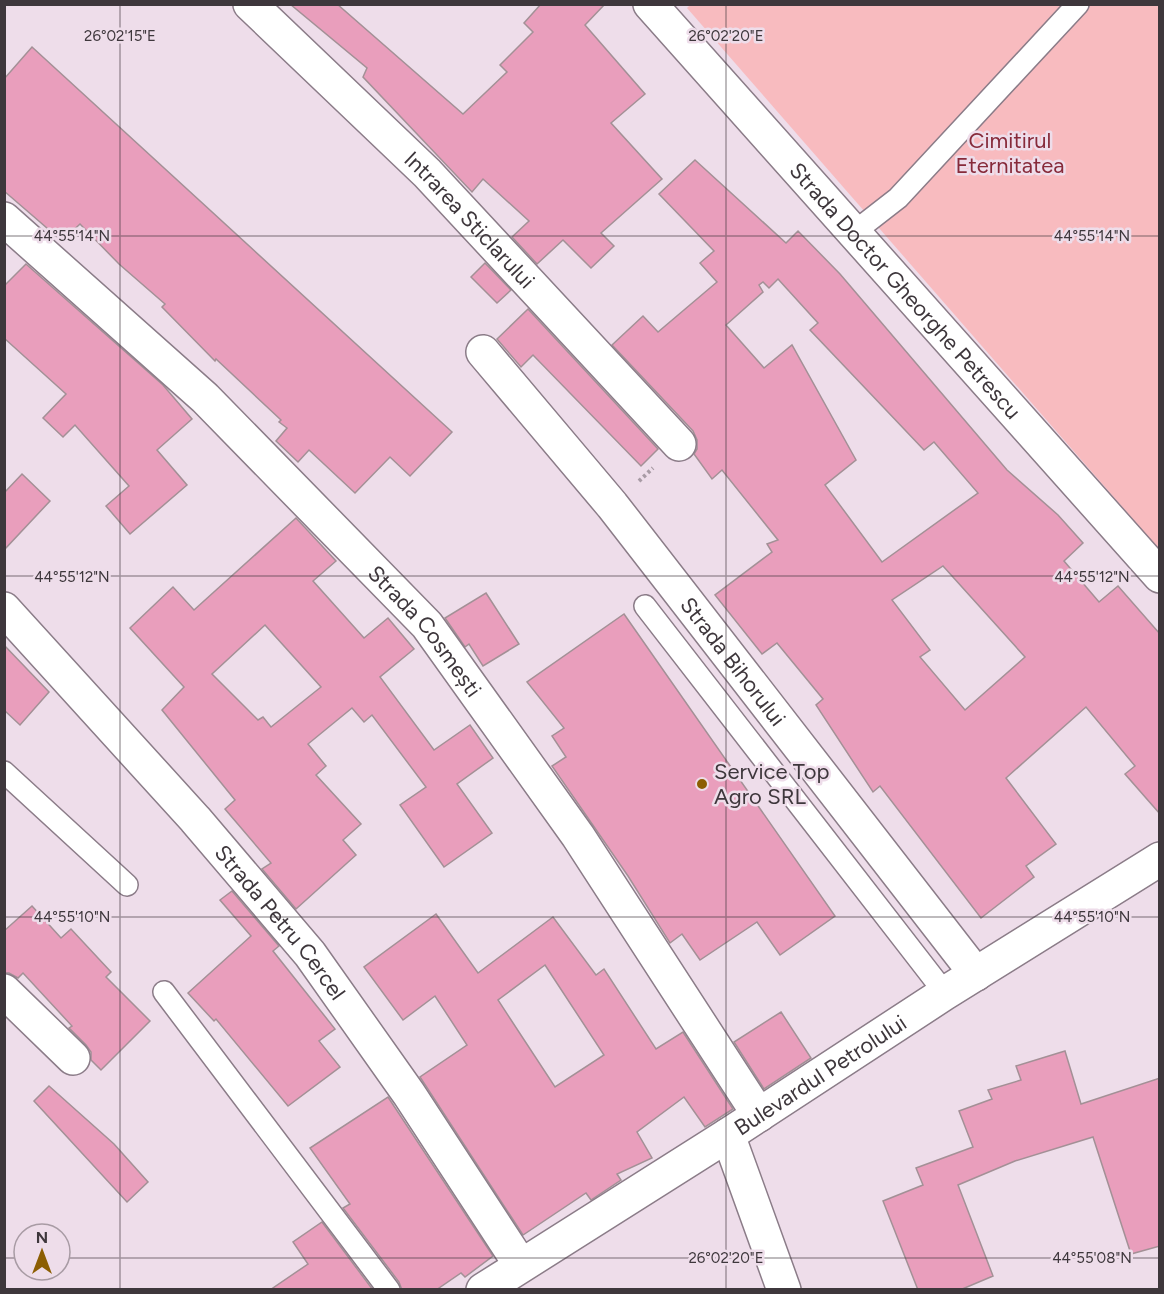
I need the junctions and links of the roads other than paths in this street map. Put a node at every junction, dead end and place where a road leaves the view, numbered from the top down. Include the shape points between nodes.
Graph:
1 (250, 4) edge
2 (650, 4) edge
3 (1078, 4) edge
4 (4, 219) edge
5 (853, 233) junction
6 (483, 352) dead end
7 (679, 444) road end
8 (1160, 576) edge
9 (645, 606) dead end
10 (4, 609) edge
11 (4, 772) edge
12 (1158, 866) edge
13 (126, 885) dead end
14 (976, 974) junction
15 (4, 991) edge
16 (164, 992) dead end
17 (945, 993) junction
18 (73, 1058) dead end
19 (759, 1115) junction
20 (728, 1135) junction
21 (520, 1264) junction
22 (389, 1290) edge
23 (483, 1290) edge
24 (784, 1290) edge

1 - 7 street, Intrarea Sticlarului via 427,173
2 - 5 street, Strada Doctor Gheorghe Petrescu
3 - 5 lane via 898,198
4 - 19 street, Strada Cosmești via 204,398 427,625 578,836
5 - 8 street, Strada Doctor Gheorghe Petrescu
6 - 14 street, Strada Bihorului via 612,505
9 - 17 lane
10 - 21 street, Strada Petru Cercel via 195,819 310,954 409,1094
11 - 13 lane
12 - 14 street, Bulevardul Petrolului
14 - 17 street, Bulevardul Petrolului
15 - 18 street
16 - 22 lane
17 - 19 street, Bulevardul Petrolului
19 - 20 street, Bulevardul Petrolului
20 - 21 street, Bulevardul Petrolului
20 - 24 street
21 - 23 street, Bulevardul Petrolului

